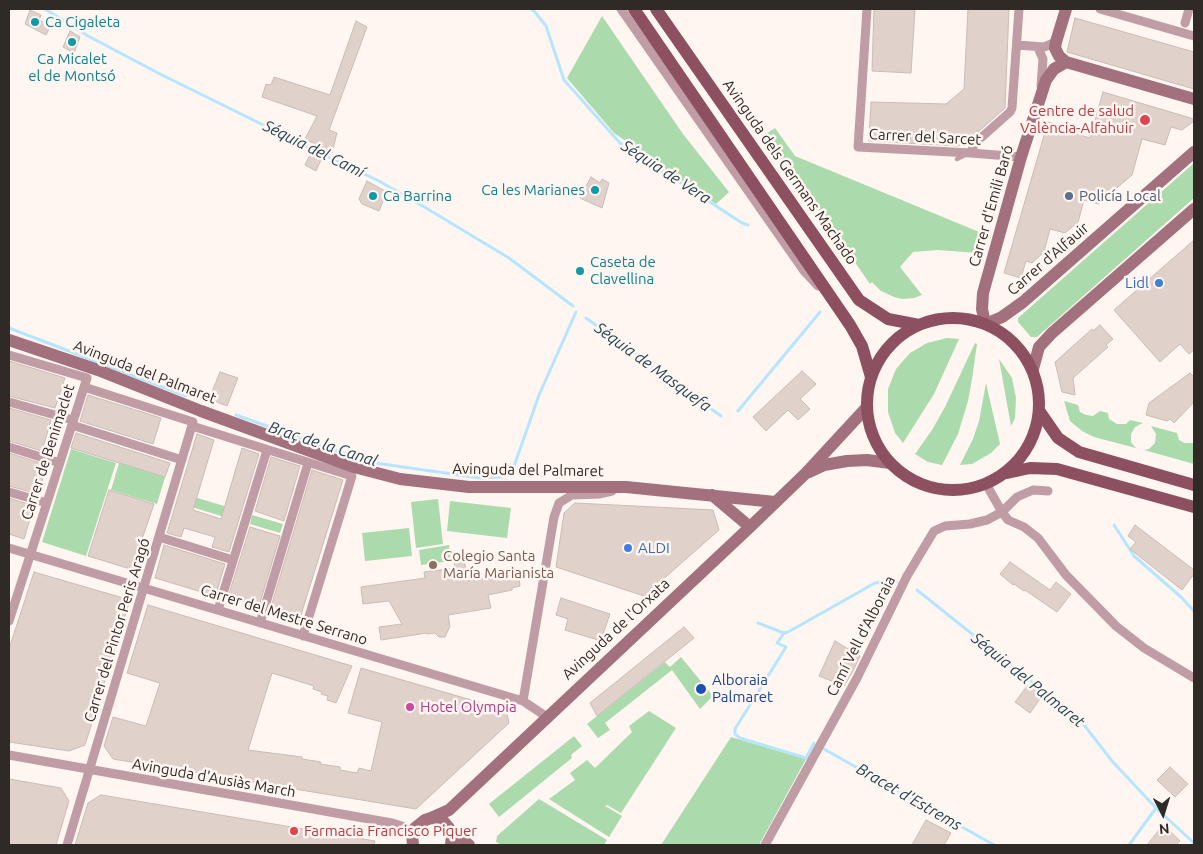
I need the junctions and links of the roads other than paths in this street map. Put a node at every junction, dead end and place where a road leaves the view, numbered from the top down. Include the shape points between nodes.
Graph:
1 (621, 9) edge
2 (634, 9) edge
3 (656, 9) edge
4 (867, 9) edge
5 (1020, 9) edge
6 (1066, 9) edge
7 (1100, 9) edge
8 (1189, 9) edge
9 (1186, 23) dead end
10 (1194, 36) edge
11 (1056, 42) junction
12 (1017, 44) junction
13 (1038, 48) junction
14 (1066, 62) junction
15 (1040, 98) junction
16 (1194, 99) edge
17 (1194, 152) edge
18 (971, 153) junction
19 (1021, 157) junction
20 (957, 159) dead end
21 (1194, 208) edge
22 (838, 307) junction
23 (986, 323) junction
24 (919, 324) junction
25 (9, 340) edge
26 (9, 355) edge
27 (1033, 369) junction
28 (871, 377) junction
29 (85, 383) junction
30 (9, 402) edge
31 (866, 407) junction
32 (1040, 412) junction
33 (73, 423) junction
34 (192, 424) junction
35 (9, 447) edge
36 (267, 450) junction
37 (182, 460) junction
38 (60, 462) junction
39 (308, 463) junction
40 (890, 463) junction
41 (806, 472) junction
42 (1005, 473) junction
43 (986, 484) junction
44 (1194, 485) edge
45 (626, 487) junction
46 (1048, 491) dead end
47 (9, 492) edge
48 (712, 495) junction
49 (775, 502) junction
50 (46, 503) junction
51 (1194, 507) edge
52 (1002, 512) junction
53 (750, 527) junction
54 (159, 537) junction
55 (9, 548) edge
56 (30, 554) junction
57 (234, 560) junction
58 (143, 588) junction
59 (218, 610) junction
60 (9, 621) edge
61 (260, 623) junction
62 (303, 636) junction
63 (1194, 678) edge
64 (523, 701) junction
65 (547, 717) junction
66 (9, 755) edge
67 (89, 770) junction
68 (449, 810) junction
69 (431, 818) junction
70 (449, 828) junction
71 (412, 841) edge
72 (66, 845) edge
73 (451, 845) edge
74 (469, 845) edge
75 (765, 845) edge

1 - 22 street via 804,271
2 - 22 main road
3 - 24 main road, Avinguda dels Germans Machado via 859,300 888,319
4 - 18 street, Carrer del Sarcet via 858,147
5 - 12 street
6 - 11 main road
7 - 10 street
8 - 9 street
11 - 13 street
11 - 14 main road via 1056,52
12 - 13 street
12 - 18 street via 1012,108 974,144
13 - 15 street, Carrer d'Emili Baró via 1043,59
14 - 15 main road, Carrer d'Emili Baró via 1048,76
14 - 16 main road
15 - 19 main road, Carrer d'Emili Baró
17 - 23 main road, Carrer d'Alfauir via 1024,302
18 - 19 street, Carrer del Sarcet
18 - 20 lane
19 - 23 main road, Carrer d'Emili Baró via 983,293
21 - 27 main road via 1039,347
22 - 28 main road via 862,346
23 - 24 main road via 948,318
23 - 27 main road via 1010,338
24 - 28 main road via 889,346
25 - 45 main road, Avinguda del Palmaret via 98,370 354,467 400,479 469,488
26 - 29 street
27 - 32 main road via 1039,390
28 - 31 main road
29 - 33 street, Carrer de Benimaclet
29 - 34 street
30 - 33 street
31 - 40 main road via 873,437
31 - 41 main road, Avinguda de l'Orxata
32 - 42 main road via 1025,452
32 - 44 main road via 1058,438 1079,452
33 - 37 street
33 - 38 street, Carrer de Benimaclet
34 - 36 street
34 - 37 street, Carrer del Pintor Peris Aragó
35 - 38 street
36 - 39 street
36 - 57 street
37 - 54 street, Carrer del Pintor Peris Aragó
38 - 50 street, Carrer de Benimaclet
39 - 61 street
39 - 62 street via 352,476
40 - 41 main road, Avinguda de l'Orxata via 847,461
40 - 43 main road via 903,474 934,488 967,489
41 - 49 main road, Avinguda de l'Orxata
42 - 43 main road
42 - 51 main road via 1030,468 1057,469
43 - 52 street
45 - 48 main road, Avinguda del Palmaret
45 - 64 street via 599,494 572,495 559,503
46 - 52 street, Camí Vell d'Alboraia via 1033,490 1017,497
47 - 50 street
48 - 49 main road, Avinguda del Palmaret
48 - 53 main road
49 - 53 main road, Avinguda de l'Orxata
50 - 56 street, Carrer de Benimaclet
52 - 63 street via 1008,520 1038,538 1066,576 1116,626 1144,648
52 - 75 street, Camí Vell d'Alboraia via 987,520 944,526 934,531
53 - 65 main road, Avinguda de l'Orxata
54 - 57 street
54 - 58 street, Carrer del Pintor Peris Aragó
55 - 56 street, Carrer del Mestre Serrano
56 - 58 street, Carrer del Mestre Serrano
56 - 60 street, Carrer de Benimaclet
57 - 59 street
58 - 59 street, Carrer del Mestre Serrano
58 - 67 street, Carrer del Pintor Peris Aragó
59 - 61 street, Carrer del Mestre Serrano
61 - 62 street, Carrer del Mestre Serrano
62 - 64 street, Carrer del Mestre Serrano
64 - 65 street, Carrer del Mestre Serrano
65 - 68 main road, Avinguda de l'Orxata
66 - 67 street, Avinguda d'Ausiàs March
67 - 71 street, Avinguda d'Ausiàs March via 392,823 402,826
67 - 72 street, Carrer del Pintor Peris Aragó
68 - 69 main road, Avinguda de l'Orxata
68 - 70 main road
69 - 70 main road via 443,821
69 - 71 main road, Avinguda de l'Orxata via 419,823
70 - 73 main road
70 - 74 main road

